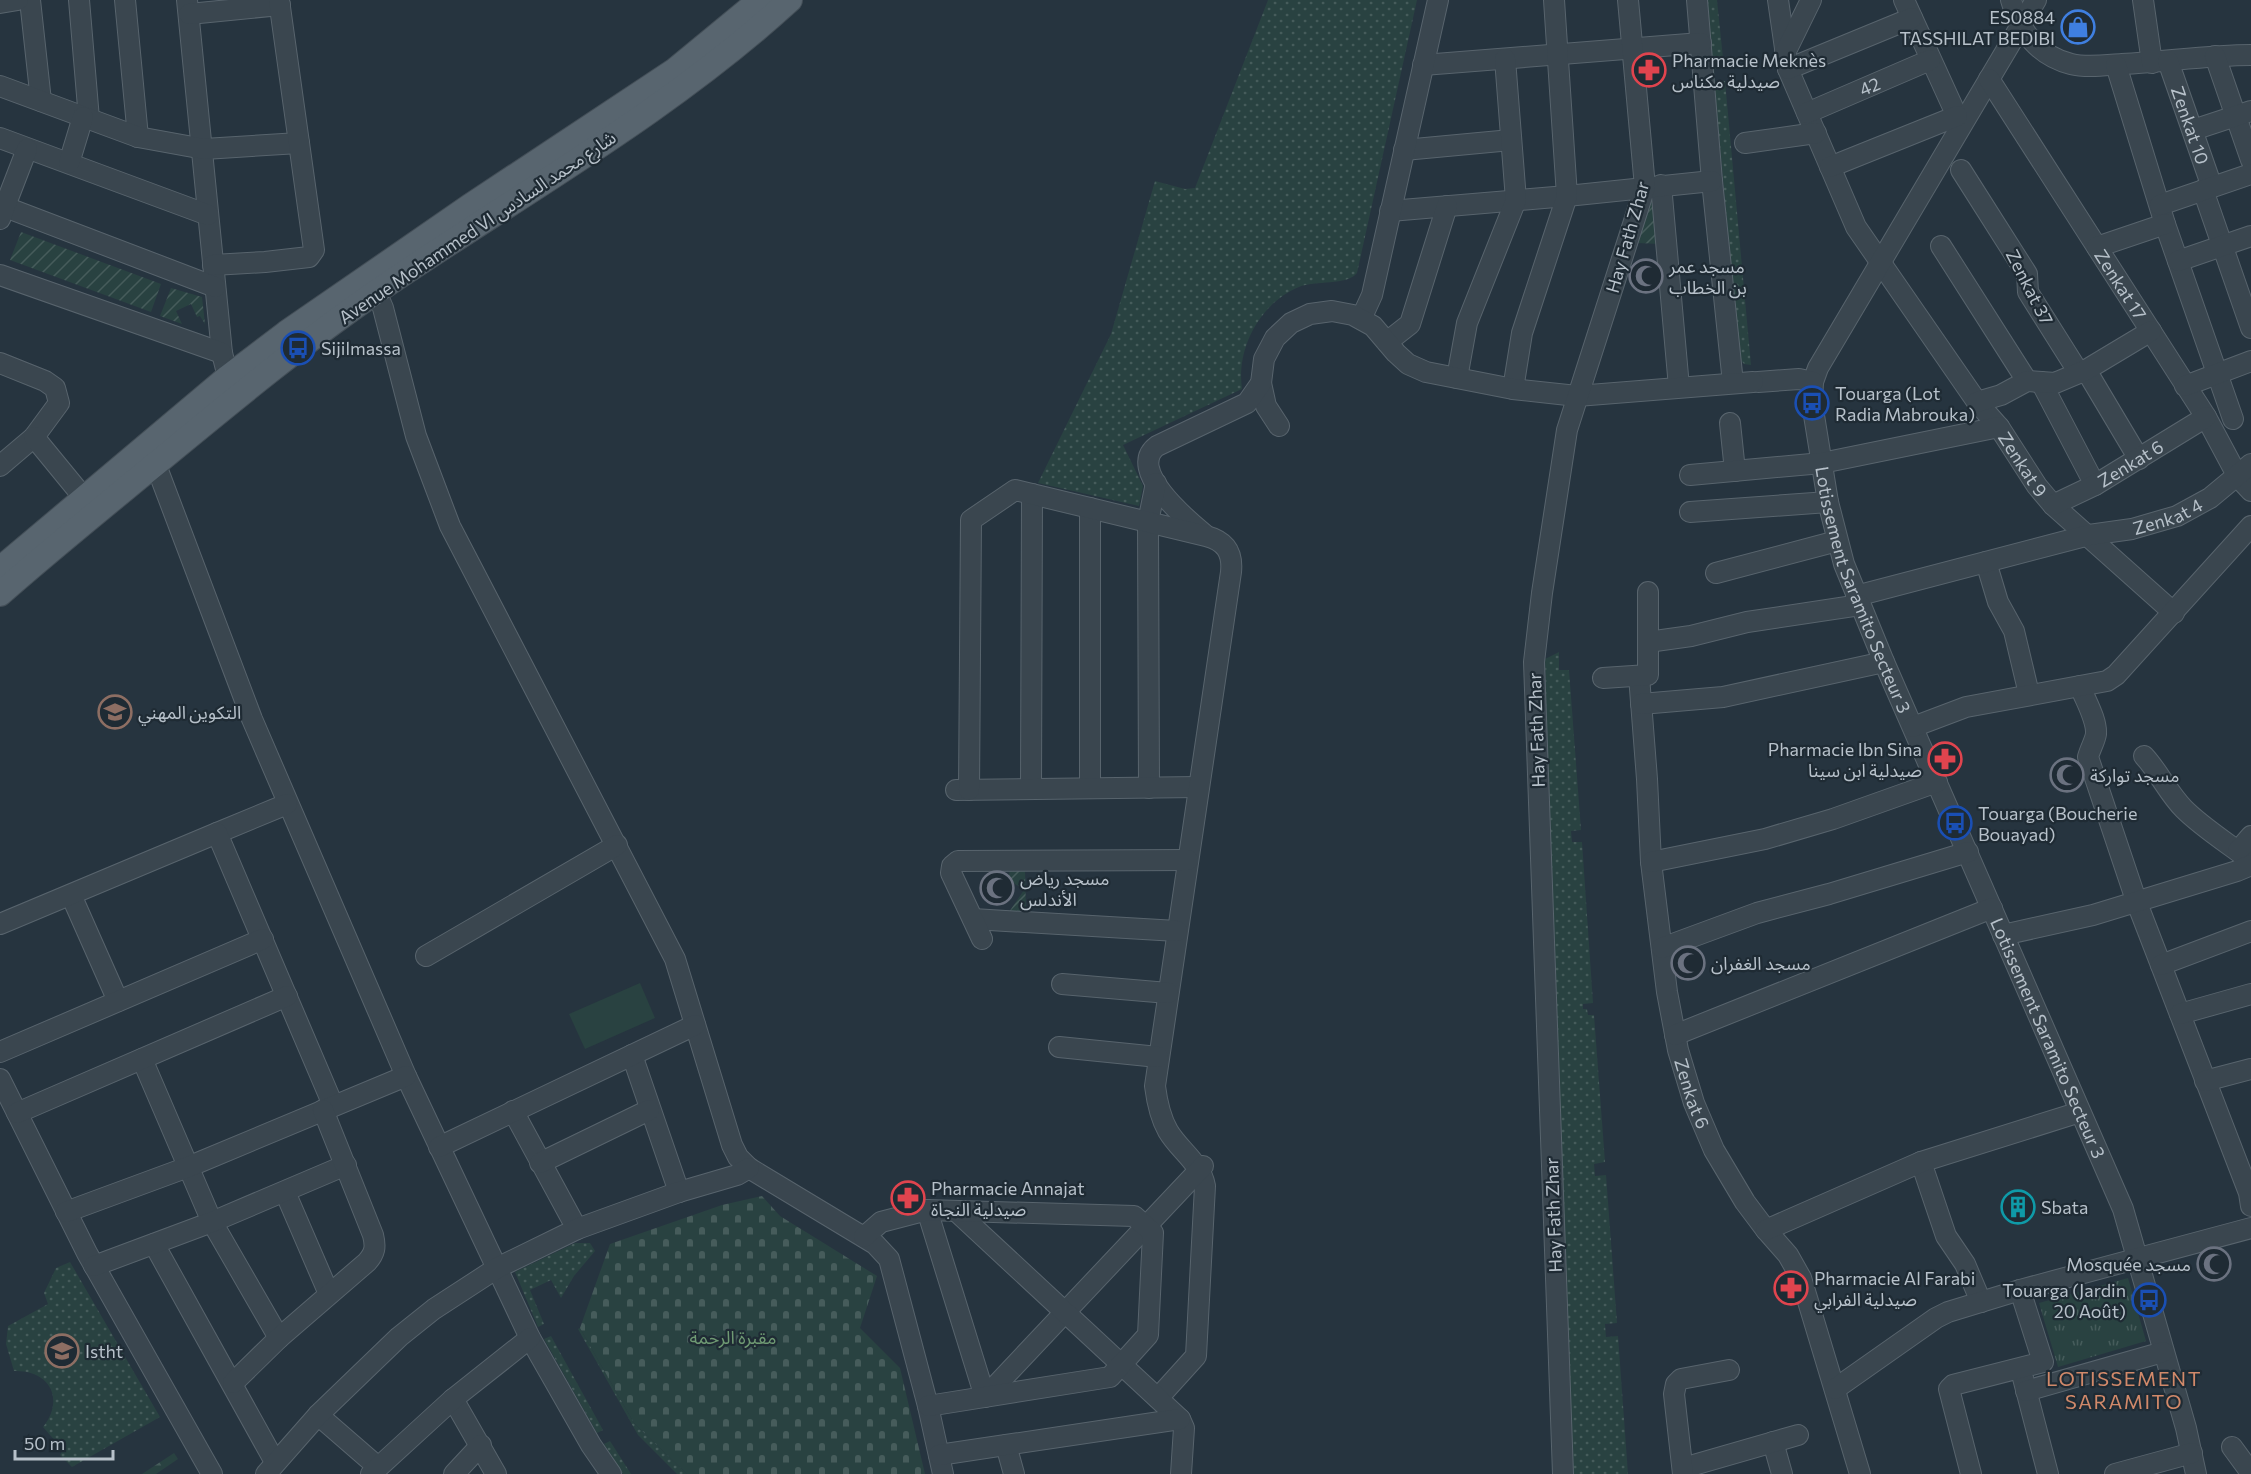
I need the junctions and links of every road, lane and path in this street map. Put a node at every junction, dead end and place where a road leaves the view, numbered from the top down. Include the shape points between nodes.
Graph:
1 (18, 0) edge
2 (30, 0) edge
3 (78, 0) edge
4 (125, 0) edge
5 (760, 0) edge
6 (790, 0) edge
7 (1438, 0) edge
8 (1554, 0) edge
9 (1628, 0) edge
10 (1697, 0) edge
11 (1778, 0) edge
12 (1790, 0) edge
13 (1811, 0) edge
14 (1904, 0) edge
15 (2012, 0) edge
16 (2036, 0) edge
17 (2143, 0) edge
18 (0, 3) edge
19 (280, 3) edge
20 (188, 7) edge
21 (1912, 18) junction
22 (2021, 28) junction
23 (1701, 43) junction
24 (1633, 48) junction
25 (1558, 54) junction
26 (2251, 55) edge
27 (2215, 56) junction
28 (1505, 59) junction
29 (1930, 60) junction
30 (1787, 61) junction
31 (2160, 62) junction
32 (1423, 65) junction
33 (2116, 65) junction
34 (681, 78) junction
35 (1989, 79) junction
36 (0, 86) edge
37 (41, 101) junction
38 (1807, 113) junction
39 (2243, 113) edge
40 (86, 118) junction
41 (1959, 121) junction
42 (2193, 130) junction
43 (1816, 133) junction
44 (138, 137) junction
45 (0, 138) edge
46 (1511, 140) junction
47 (299, 143) junction
48 (1745, 143) dead end
49 (27, 149) junction
50 (204, 149) junction
51 (1404, 150) junction
52 (69, 163) junction
53 (1830, 167) junction
54 (1961, 170) dead end
55 (2250, 175) edge
56 (1712, 180) junction
57 (1653, 186) junction
58 (2208, 188) junction
59 (1567, 196) junction
60 (1516, 200) junction
61 (1447, 206) junction
62 (2, 211) edge
63 (1389, 211) junction
64 (208, 215) junction
65 (2162, 215) junction
66 (2251, 236) edge
67 (1941, 246) dead end
68 (2222, 246) junction
69 (2097, 247) junction
70 (2178, 261) junction
71 (1879, 263) junction
72 (213, 265) junction
73 (0, 275) edge
74 (373, 283) junction
75 (215, 287) junction
76 (1361, 319) junction
77 (2250, 323) edge
78 (2151, 331) junction
79 (1387, 342) junction
80 (222, 353) junction
81 (2251, 361) edge
82 (0, 363) edge
83 (2082, 371) junction
84 (2217, 373) junction
85 (1457, 378) junction
86 (2034, 381) junction
87 (1748, 382) junction
88 (1813, 382) junction
89 (1261, 383) junction
90 (233, 386) junction
91 (2185, 386) junction
92 (1679, 387) junction
93 (1513, 389) junction
94 (1577, 396) junction
95 (1977, 402) junction
96 (2206, 417) junction
97 (2233, 419) dead end
98 (1730, 423) dead end
99 (1279, 426) dead end
100 (1999, 427) junction
101 (34, 437) junction
102 (151, 454) junction
103 (2139, 459) junction
104 (1822, 463) junction
105 (0, 466) edge
106 (2244, 470) edge
107 (1736, 471) junction
108 (1689, 475) dead end
109 (1156, 483) junction
110 (2095, 485) junction
111 (2251, 491) edge
112 (1032, 494) junction
113 (84, 498) junction
114 (1828, 502) junction
115 (2053, 505) junction
116 (1090, 508) junction
117 (1689, 512) dead end
118 (1148, 522) junction
119 (2251, 526) edge
120 (2088, 535) junction
121 (1206, 536) junction
122 (1837, 541) junction
123 (1986, 561) junction
124 (0, 569) edge
125 (1716, 573) dead end
126 (1648, 592) dead end
127 (0, 594) edge
128 (1858, 600) junction
129 (2174, 613) junction
130 (1648, 642) junction
131 (1884, 662) junction
132 (1639, 676) junction
133 (1603, 678) dead end
134 (2080, 686) junction
135 (2029, 694) junction
136 (1641, 704) junction
137 (1913, 727) junction
138 (2144, 756) dead end
139 (1937, 782) junction
140 (1198, 787) junction
141 (1090, 788) junction
142 (1149, 788) junction
143 (1031, 789) junction
144 (287, 804) junction
145 (217, 833) junction
146 (617, 845) junction
147 (1968, 852) junction
148 (2248, 853) edge
149 (1188, 861) junction
150 (1651, 862) junction
151 (71, 895) junction
152 (2137, 903) junction
153 (1992, 908) junction
154 (973, 919) junction
155 (0, 924) edge
156 (1177, 931) junction
157 (2251, 931) edge
158 (2003, 935) junction
159 (263, 939) junction
160 (982, 939) dead end
161 (1662, 948) junction
162 (426, 956) dead end
163 (2161, 965) junction
164 (1062, 984) dead end
165 (1168, 993) junction
166 (2251, 994) edge
167 (287, 996) junction
168 (118, 1001) junction
169 (2180, 1014) junction
170 (695, 1025) junction
171 (1675, 1035) junction
172 (1059, 1047) dead end
173 (0, 1052) edge
174 (632, 1055) junction
175 (1158, 1057) junction
176 (142, 1059) junction
177 (2251, 1070) edge
178 (406, 1076) junction
179 (0, 1079) edge
180 (2205, 1081) junction
181 (328, 1108) junction
182 (649, 1110) junction
183 (513, 1111) junction
184 (2080, 1112) junction
185 (17, 1113) junction
186 (439, 1147) junction
187 (1921, 1162) junction
188 (540, 1163) junction
189 (346, 1165) junction
190 (188, 1167) junction
191 (749, 1168) junction
192 (1201, 1168) junction
193 (285, 1192) junction
194 (679, 1192) junction
195 (2250, 1197) edge
196 (927, 1210) junction
197 (956, 1211) junction
198 (66, 1212) junction
199 (212, 1222) junction
200 (1145, 1227) junction
201 (2251, 1228) edge
202 (577, 1229) junction
203 (1766, 1230) junction
204 (864, 1237) junction
205 (154, 1244) junction
206 (2137, 1259) junction
207 (94, 1266) junction
208 (496, 1268) junction
209 (2020, 1290) junction
210 (329, 1294) junction
211 (1981, 1302) junction
212 (1065, 1312) junction
213 (279, 1338) junction
214 (530, 1338) junction
215 (2163, 1352) junction
216 (1121, 1364) junction
217 (2020, 1368) junction
218 (1729, 1370) dead end
219 (233, 1383) junction
220 (1835, 1389) junction
221 (2026, 1391) junction
222 (984, 1397) junction
223 (1158, 1398) junction
224 (453, 1399) junction
225 (928, 1406) junction
226 (318, 1415) junction
227 (1180, 1419) junction
228 (1798, 1435) dead end
229 (1773, 1442) junction
230 (481, 1445) junction
231 (1006, 1445) junction
232 (2232, 1448) dead end
233 (2192, 1453) junction
234 (941, 1465) edge
235 (271, 1468) edge
236 (374, 1470) edge
237 (1683, 1471) edge
238 (2251, 1472) edge
239 (212, 1474) edge
240 (454, 1474) edge
241 (496, 1474) edge
242 (611, 1474) edge
243 (1014, 1474) edge
244 (1181, 1474) edge
245 (1563, 1474) edge
246 (1782, 1474) edge
247 (1860, 1474) edge
248 (1971, 1474) edge
249 (2048, 1474) edge
250 (2115, 1474) edge
251 (2196, 1474) edge

1 - 18 street
2 - 37 street
3 - 40 street
4 - 44 street
5 - 34 main road, Avenue Mohammed VI شارع محمد السادس
6 - 34 main road, Avenue Mohammed VI شارع محمد السادس via 754,32
7 - 32 street
8 - 25 street
9 - 24 street, Hay Fath Zhar
10 - 23 street
11 - 30 street, Zenkat 9
12 - 13 street
13 - 30 street
14 - 21 street
15 - 22 street
16 - 22 street, Lotissement Saramito Secteur 3
17 - 31 street, Zenkat 10
19 - 20 street
19 - 47 street
20 - 50 street
21 - 29 street
21 - 30 street
22 - 33 street via 2045,51 2070,64
22 - 35 street, Lotissement Saramito Secteur 3
23 - 24 street
23 - 56 street
24 - 25 street
24 - 57 street, Hay Fath Zhar
25 - 28 street
25 - 59 street
26 - 27 street
27 - 31 street
27 - 39 street
28 - 32 street
28 - 46 street
29 - 38 street, 42
29 - 41 street
30 - 38 street, Zenkat 9
31 - 33 street
31 - 42 street, Zenkat 10
32 - 51 street
33 - 65 street
34 - 74 main road, Avenue Mohammed VI شارع محمد السادس
35 - 41 street, Lotissement Saramito Secteur 3
35 - 69 street, Zenkat 17
36 - 37 street
37 - 40 street
38 - 43 street, Zenkat 9
39 - 42 street
39 - 55 street
40 - 44 street
40 - 52 street
41 - 53 street
41 - 71 street, Lotissement Saramito Secteur 3
42 - 58 street, Zenkat 10
43 - 48 street
43 - 53 street, Zenkat 9
44 - 50 street
45 - 49 street
46 - 51 street
46 - 60 street
47 - 50 street
47 - 72 street via 313,254 290,260
49 - 52 street
49 - 62 street
50 - 64 street
51 - 63 street
52 - 64 street
53 - 71 street, Zenkat 9 via 1856,227
54 - 83 street, Zenkat 37 via 2026,274 2028,292
55 - 58 street
56 - 57 street
56 - 87 street
57 - 59 street
57 - 92 street
57 - 94 street, Hay Fath Zhar
58 - 65 street
58 - 68 street, Zenkat 10
59 - 60 street
59 - 93 street via 1522,333
60 - 61 street
60 - 85 street via 1467,323
61 - 63 street
61 - 79 street via 1410,324
62 - 75 street
63 - 76 street via 1372,295
64 - 72 street
65 - 69 street
65 - 70 street
66 - 68 street
67 - 86 street
68 - 70 street
68 - 77 street, Zenkat 10
69 - 78 street, Zenkat 17
70 - 84 street
71 - 88 street, Lotissement Saramito Secteur 3
71 - 95 street, Zenkat 9
72 - 75 street
73 - 80 street
74 - 90 main road, Avenue Mohammed VI شارع محمد السادس via 286,333
74 - 146 street via 416,436 450,526
75 - 80 street
76 - 79 street
76 - 89 street via 1332,311 1311,314 1291,323 1275,338 1264,359
78 - 83 street
78 - 91 street, Zenkat 17
79 - 85 street via 1408,364
80 - 90 street
81 - 84 street
82 - 101 street via 55,388 59,403
83 - 86 street via 2055,383
83 - 103 street, Zenkat 37
84 - 91 street
84 - 97 street
85 - 93 street
86 - 95 street
86 - 110 street
87 - 88 street
87 - 92 street
88 - 104 street, Lotissement Saramito Secteur 3 via 1812,403
89 - 99 street via 1266,406
89 - 109 street via 1246,403 1152,450 1147,466
90 - 102 main road, Avenue Mohammed VI شارع محمد السادس
91 - 96 street, Zenkat 17
92 - 94 street
93 - 94 street
94 - 245 street, Hay Fath Zhar via 1567,430 1534,663
95 - 100 street, Zenkat 9
96 - 103 street, Zenkat 6
96 - 106 street, Zenkat 17
98 - 107 street
100 - 104 street
100 - 115 street, Zenkat 9
101 - 105 street
101 - 113 street
102 - 113 main road, Avenue Mohammed VI شارع محمد السادس
102 - 127 main road, Avenue Mohammed VI شارع محمد السادس
102 - 144 street
103 - 110 street, Zenkat 6
104 - 107 street
104 - 114 street, Lotissement Saramito Secteur 3
106 - 111 street, Zenkat 17
106 - 120 street, Zenkat 4 via 2210,498 2177,516 2132,529
107 - 108 street
109 - 118 street
109 - 121 street
110 - 115 street, Zenkat 6
112 - 116 street
112 - 143 street
112 - 143 street via 1015,490 971,520 963,790
113 - 124 main road, Avenue Mohammed VI شارع محمد السادس
114 - 117 street
114 - 122 street, Lotissement Saramito Secteur 3
115 - 120 street, Zenkat 9
116 - 118 street
116 - 141 street
118 - 121 street
118 - 142 street
119 - 129 street
120 - 123 street, Zenkat 4
120 - 129 street, Zenkat 9
121 - 140 street via 1224,544 1232,562
122 - 125 street
122 - 128 street, Lotissement Saramito Secteur 3
123 - 128 street, Zenkat 4
123 - 135 street via 1998,602 2014,631
126 - 130 street
128 - 130 street, Zenkat 4
128 - 131 street, Lotissement Saramito Secteur 3
129 - 134 street via 2116,675 2107,681
130 - 132 street via 1648,675
131 - 136 street via 1723,697
131 - 137 street, Lotissement Saramito Secteur 3
132 - 133 street
132 - 136 street, Zenkat 6
134 - 135 street
134 - 152 street via 2095,727 2088,758
135 - 137 street via 1966,707
136 - 150 street, Zenkat 6
137 - 139 street, Lotissement Saramito Secteur 3
138 - 148 street via 2185,810
139 - 147 street, Lotissement Saramito Secteur 3
139 - 150 street via 1766,839
140 - 142 street
140 - 149 street
141 - 142 street
141 - 143 street
144 - 145 street
144 - 178 street
145 - 151 street
145 - 159 street
146 - 162 street
146 - 170 street via 675,959
147 - 153 street, Lotissement Saramito Secteur 3
147 - 161 street via 1757,913
148 - 152 street via 2238,871
149 - 154 street via 958,861 951,873
149 - 156 street
150 - 161 street, Zenkat 6
151 - 155 street
151 - 168 street
152 - 158 street
152 - 163 street
153 - 158 street, Lotissement Saramito Secteur 3
153 - 171 street
154 - 156 street
154 - 160 street
156 - 165 street
157 - 163 street
158 - 184 street, Lotissement Saramito Secteur 3
159 - 167 street
159 - 168 street
161 - 171 street, Zenkat 6
163 - 169 street
164 - 165 street
165 - 175 street
166 - 169 street
167 - 176 street
167 - 181 street
168 - 173 street
169 - 180 street
170 - 174 street
170 - 191 street via 732,1144
171 - 203 street, Zenkat 6 via 1694,1103 1714,1150
172 - 175 street
174 - 182 street
174 - 183 street
175 - 192 street via 1155,1086 1161,1116 1169,1132
176 - 185 street
176 - 190 street
177 - 180 street
178 - 181 street
178 - 186 street
179 - 185 street
180 - 195 street
181 - 189 street
181 - 190 street
182 - 188 street
182 - 194 street
183 - 186 street
183 - 188 street
184 - 187 street
184 - 206 street, Lotissement Saramito Secteur 3 via 2122,1209
185 - 198 street
186 - 208 street
187 - 203 street
187 - 211 street via 1946,1236 1965,1264
188 - 202 street
189 - 193 street
189 - 210 street via 375,1248 367,1262
190 - 198 street
190 - 199 street
191 - 194 street
191 - 204 street
192 - 200 street
192 - 223 street via 1205,1186 1196,1356
193 - 199 street
193 - 210 street
194 - 202 street
196 - 197 street
196 - 204 street via 881,1222
196 - 222 street
197 - 200 street via 1134,1216
197 - 212 street
198 - 207 street
199 - 205 street
199 - 213 street
200 - 212 street
200 - 216 street via 1153,1233 1148,1335
201 - 206 street
202 - 208 street
203 - 220 street, Zenkat 6 via 1788,1255 1801,1278
204 - 225 street via 889,1260
205 - 207 street
205 - 219 street
206 - 209 street
206 - 215 street, Lotissement Saramito Secteur 3
207 - 239 street
208 - 214 street
208 - 226 street via 405,1332
209 - 211 street
209 - 217 street via 2043,1362
210 - 213 street
211 - 220 street via 1936,1318
212 - 216 street
212 - 222 street
213 - 219 street
214 - 224 street
214 - 242 street
215 - 221 street
215 - 233 street, Lotissement Saramito Secteur 3
216 - 222 street via 1110,1377
216 - 223 street
217 - 221 street
217 - 248 street via 1949,1389
218 - 237 street via 1681,1379 1676,1384
219 - 235 street
220 - 247 street, Zenkat 6
221 - 249 street
222 - 225 street
223 - 227 street
224 - 230 street
224 - 236 street
225 - 234 street
226 - 235 street
226 - 236 street
227 - 231 street
227 - 244 street via 1184,1428
228 - 229 street
229 - 237 street
229 - 246 street
230 - 240 street
230 - 241 street
231 - 234 street
231 - 243 street
232 - 238 street
233 - 250 street
233 - 251 street, Lotissement Saramito Secteur 3

